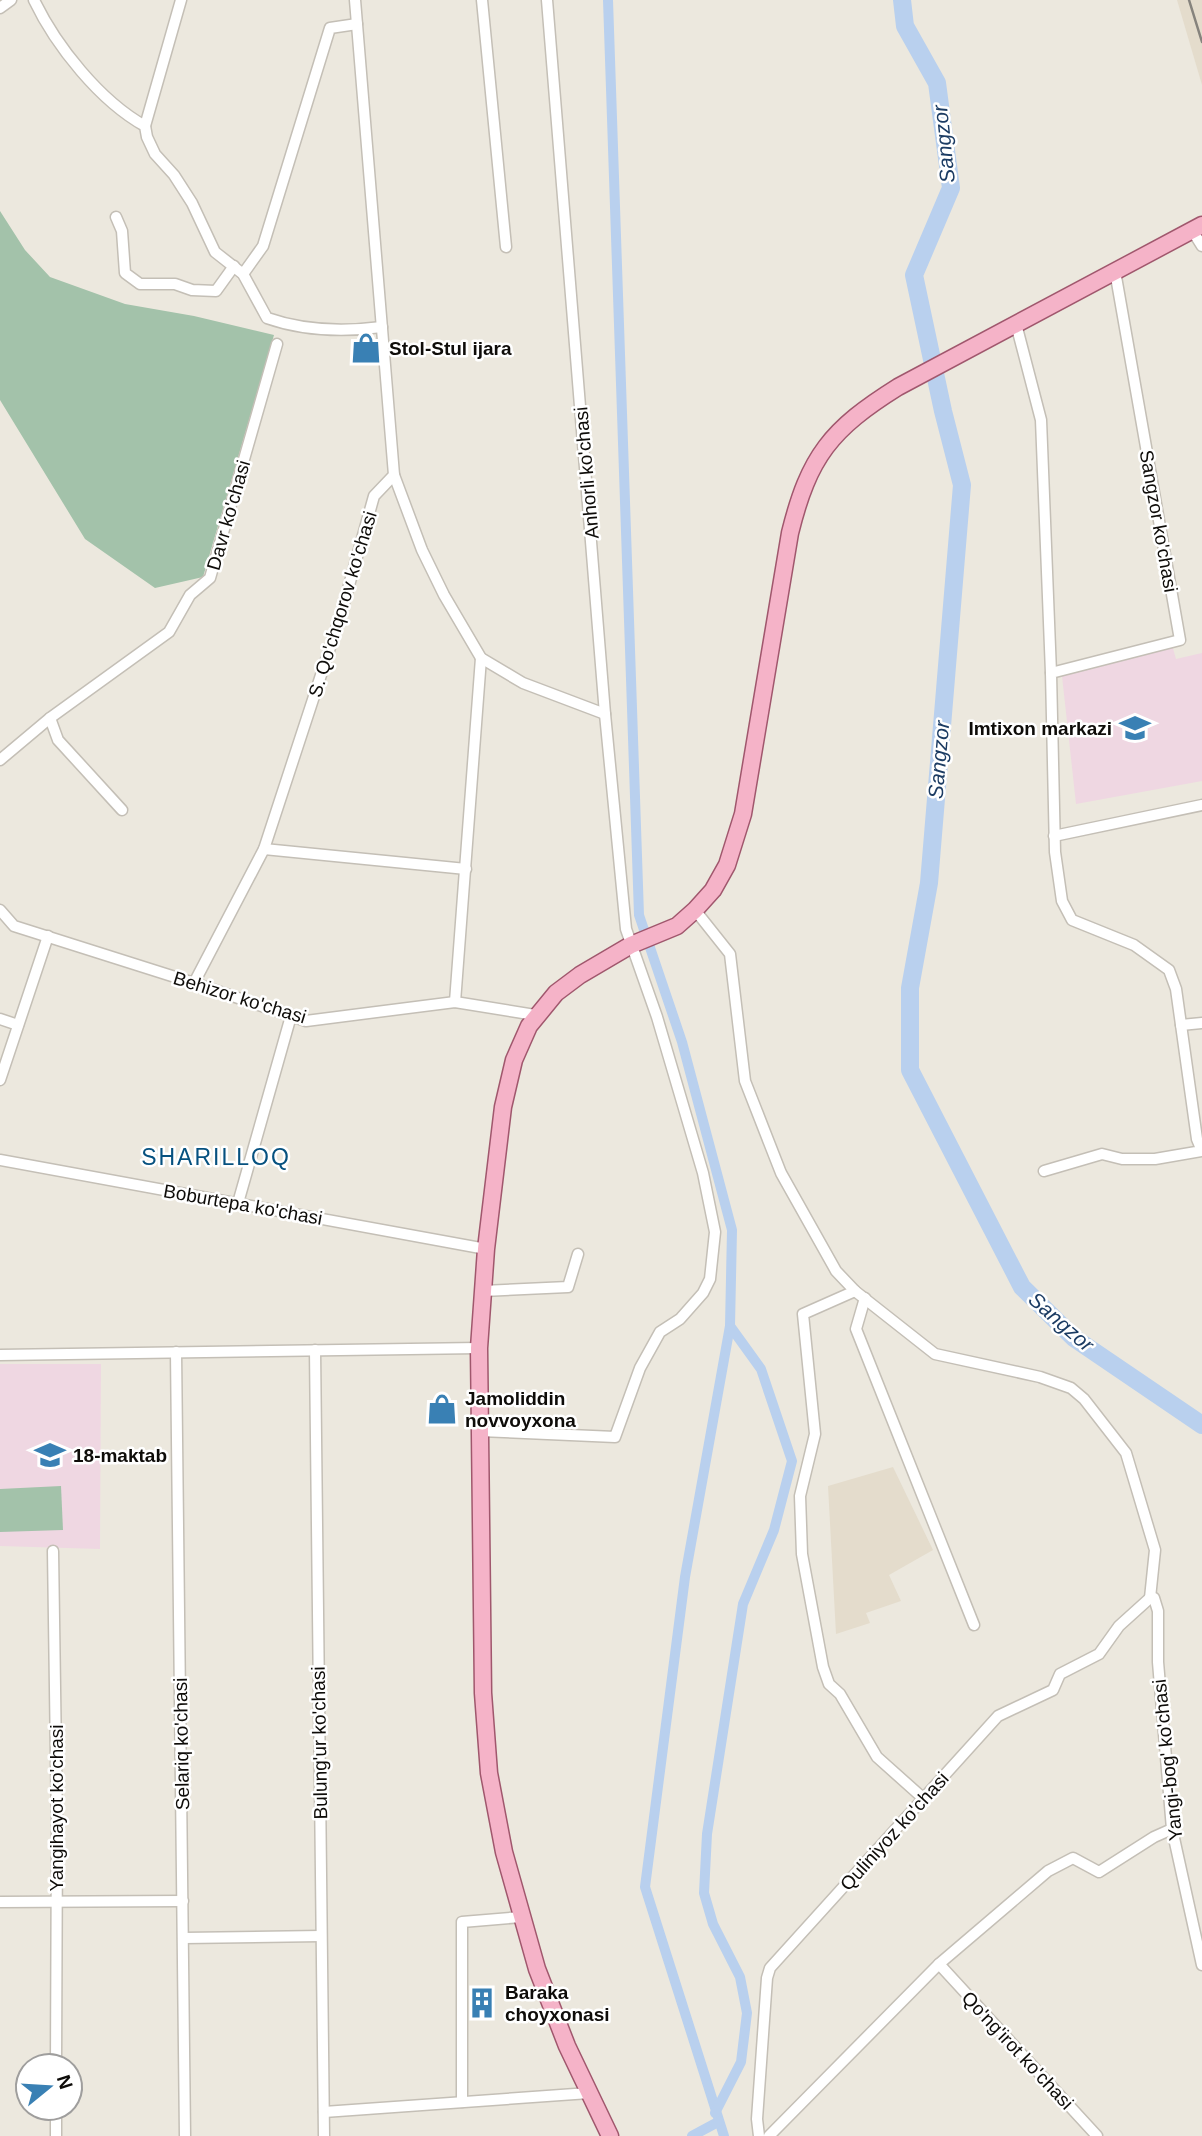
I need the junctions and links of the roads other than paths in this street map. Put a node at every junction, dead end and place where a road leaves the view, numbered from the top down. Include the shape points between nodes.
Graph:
1 (10, 0) edge
2 (34, 0) edge
3 (181, 0) edge
4 (355, 0) edge
5 (481, 0) edge
6 (547, 0) edge
7 (0, 8) edge
8 (357, 24) junction
9 (145, 126) junction
10 (116, 217) dead end
11 (1197, 228) edge
12 (1202, 246) edge
13 (506, 247) dead end
14 (233, 266) junction
15 (1115, 271) junction
16 (243, 274) junction
17 (1016, 324) junction
18 (382, 327) junction
19 (277, 344) dead end
20 (394, 475) junction
21 (481, 658) junction
22 (1051, 673) junction
23 (606, 714) junction
24 (50, 718) junction
25 (0, 760) edge
26 (1202, 805) edge
27 (122, 810) dead end
28 (1054, 836) junction
29 (264, 849) junction
30 (466, 869) junction
31 (0, 910) edge
32 (695, 910) junction
33 (48, 936) junction
34 (631, 945) junction
35 (194, 983) junction
36 (455, 1002) junction
37 (535, 1015) junction
38 (291, 1016) junction
39 (0, 1019) edge
40 (1202, 1023) edge
41 (18, 1025) junction
42 (1181, 1025) junction
43 (0, 1080) edge
44 (1197, 1103) edge
45 (1202, 1152) edge
46 (0, 1160) edge
47 (1044, 1171) dead end
48 (237, 1203) junction
49 (486, 1249) junction
50 (578, 1254) dead end
51 (483, 1291) junction
52 (855, 1291) junction
53 (865, 1298) junction
54 (479, 1348) junction
55 (315, 1350) junction
56 (176, 1352) junction
57 (0, 1355) edge
58 (480, 1431) junction
59 (53, 1551) dead end
60 (1150, 1598) junction
61 (974, 1625) dead end
62 (924, 1799) junction
63 (1172, 1829) junction
64 (183, 1901) junction
65 (0, 1902) edge
66 (57, 1902) junction
67 (521, 1917) junction
68 (321, 1936) junction
69 (184, 1938) junction
70 (939, 1964) junction
71 (1202, 1965) edge
72 (56, 2052) edge
73 (589, 2093) junction
74 (462, 2102) junction
75 (324, 2112) junction
76 (185, 2136) edge
77 (324, 2136) edge
78 (610, 2136) edge
79 (759, 2136) edge
80 (769, 2136) edge
81 (1097, 2136) edge

1 - 7 street
2 - 9 street via 56,38 97,88
3 - 9 street
4 - 8 street
5 - 13 street
6 - 23 street, Anhorli ko'chasi
8 - 16 street via 330,28 263,246
8 - 18 street
9 - 14 street via 155,155 192,203 215,252
10 - 14 street via 122,231 125,273 139,284 216,290
11 - 12 street
11 - 15 main road
14 - 16 street
15 - 17 main road
15 - 22 street, Sangzor ko'chasi via 1180,640
16 - 18 street via 267,318 288,325 348,331
17 - 22 street via 1041,420
17 - 32 main road via 865,407 817,456 802,488 785,556 739,832 718,882
18 - 20 street
19 - 24 street, Davr ko'chasi via 210,578 190,595 169,632
20 - 21 street via 422,550
20 - 29 street, S. Qo'chqorov ko'chasi via 374,496 341,614
21 - 23 street via 523,683
21 - 30 street
22 - 28 street
23 - 34 street, Anhorli ko'chasi
24 - 25 street, Davr ko'chasi
24 - 27 street via 58,740
26 - 28 street
28 - 42 street via 1062,901 1072,920 1134,945 1169,970 1177,989
29 - 30 street
29 - 35 street, S. Qo'chqorov ko'chasi
30 - 36 street
31 - 33 street, Behizor ko'chasi via 14,926
32 - 34 main road via 669,930
32 - 52 street via 730,954 745,1081 782,1173 836,1271
33 - 35 street, Behizor ko'chasi
33 - 41 street
34 - 37 main road via 568,984
34 - 58 street, Anhorli ko'chasi via 703,1173 715,1232 710,1279 681,1320 660,1332 640,1368 615,1437
35 - 38 street, Behizor ko'chasi
36 - 37 street, Behizor ko'chasi
36 - 38 street, Behizor ko'chasi via 306,1021
37 - 49 main road via 508,1082
38 - 48 street
39 - 41 street
40 - 42 street
41 - 43 street
42 - 44 street
44 - 45 street via 1197,1139
45 - 47 street via 1155,1159 1102,1154
46 - 48 street, Boburtepa ko'chasi
48 - 49 street, Boburtepa ko'chasi
49 - 51 main road
50 - 51 street via 568,1287
51 - 54 main road
52 - 53 street
52 - 62 street via 803,1314 815,1434 800,1496 802,1554 829,1684 840,1694 877,1757
53 - 60 street via 935,1354 1040,1377 1071,1388 1084,1399 1126,1453 1155,1550
53 - 61 street via 856,1329
54 - 55 street
54 - 58 main road
55 - 56 street
55 - 68 street, Bulung'ur ko'chasi
56 - 57 street
56 - 64 street, Selariq ko'chasi
58 - 67 main road via 485,1733 496,1812
59 - 66 street, Yangihayot ko'chasi
60 - 62 street, Quliniyoz ko'chasi via 1119,1626 1099,1654 1060,1674 1053,1690 998,1716
60 - 63 street, Yangi-bog' ko'chasi via 1158,1611
62 - 79 street, Quliniyoz ko'chasi via 770,1968
63 - 70 street via 1099,1872 1077,1859 1059,1864
63 - 71 street, Yangi-bog' ko'chasi
64 - 66 street
64 - 69 street, Selariq ko'chasi
65 - 66 street
66 - 72 street, Yangihayot ko'chasi
67 - 73 main road via 551,2008
67 - 74 street via 462,1922
68 - 69 street
68 - 75 street, Bulung'ur ko'chasi
69 - 76 street, Selariq ko'chasi
70 - 80 street
70 - 81 street, Qo'ng'irot ko'chasi
73 - 74 street
73 - 78 main road
74 - 75 street
75 - 77 street, Bulung'ur ko'chasi

